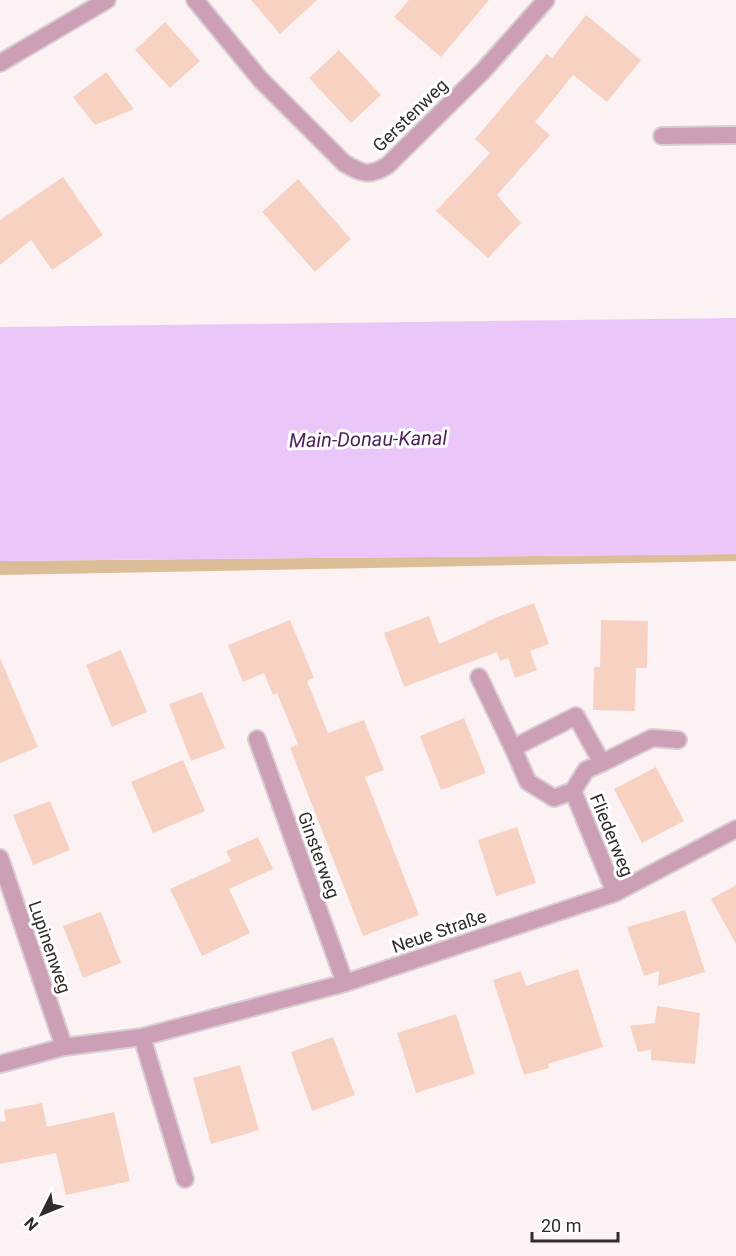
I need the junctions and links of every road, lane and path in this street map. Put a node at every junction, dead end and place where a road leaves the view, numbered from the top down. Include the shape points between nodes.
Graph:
1 (106, 0) edge
2 (195, 0) edge
3 (546, 0) edge
4 (0, 63) edge
5 (736, 135) edge
6 (662, 136) dead end
7 (479, 678) dead end
8 (257, 740) dead end
9 (678, 740) dead end
10 (513, 748) junction
11 (602, 763) junction
12 (573, 791) junction
13 (736, 829) edge
14 (0, 858) edge
15 (615, 893) junction
16 (345, 983) junction
17 (142, 1037) junction
18 (64, 1047) junction
19 (0, 1064) edge
20 (185, 1179) dead end

1 - 4 street
2 - 3 street, Gerstenweg via 260,79 344,163 360,173 376,173 388,165 483,71
5 - 6 street
7 - 10 street, Fliederweg
8 - 16 street, Ginsterweg
9 - 11 street, Fliederweg via 652,738
10 - 11 street via 576,716
10 - 12 street, Fliederweg via 528,782 554,798
11 - 12 street, Fliederweg via 586,770
12 - 15 street, Fliederweg
13 - 15 street, Neue Straße
14 - 18 street, Lupinenweg
15 - 16 street, Neue Straße
16 - 17 street, Neue Straße
17 - 18 street, Neue Straße
17 - 20 street
18 - 19 street, Neue Straße

